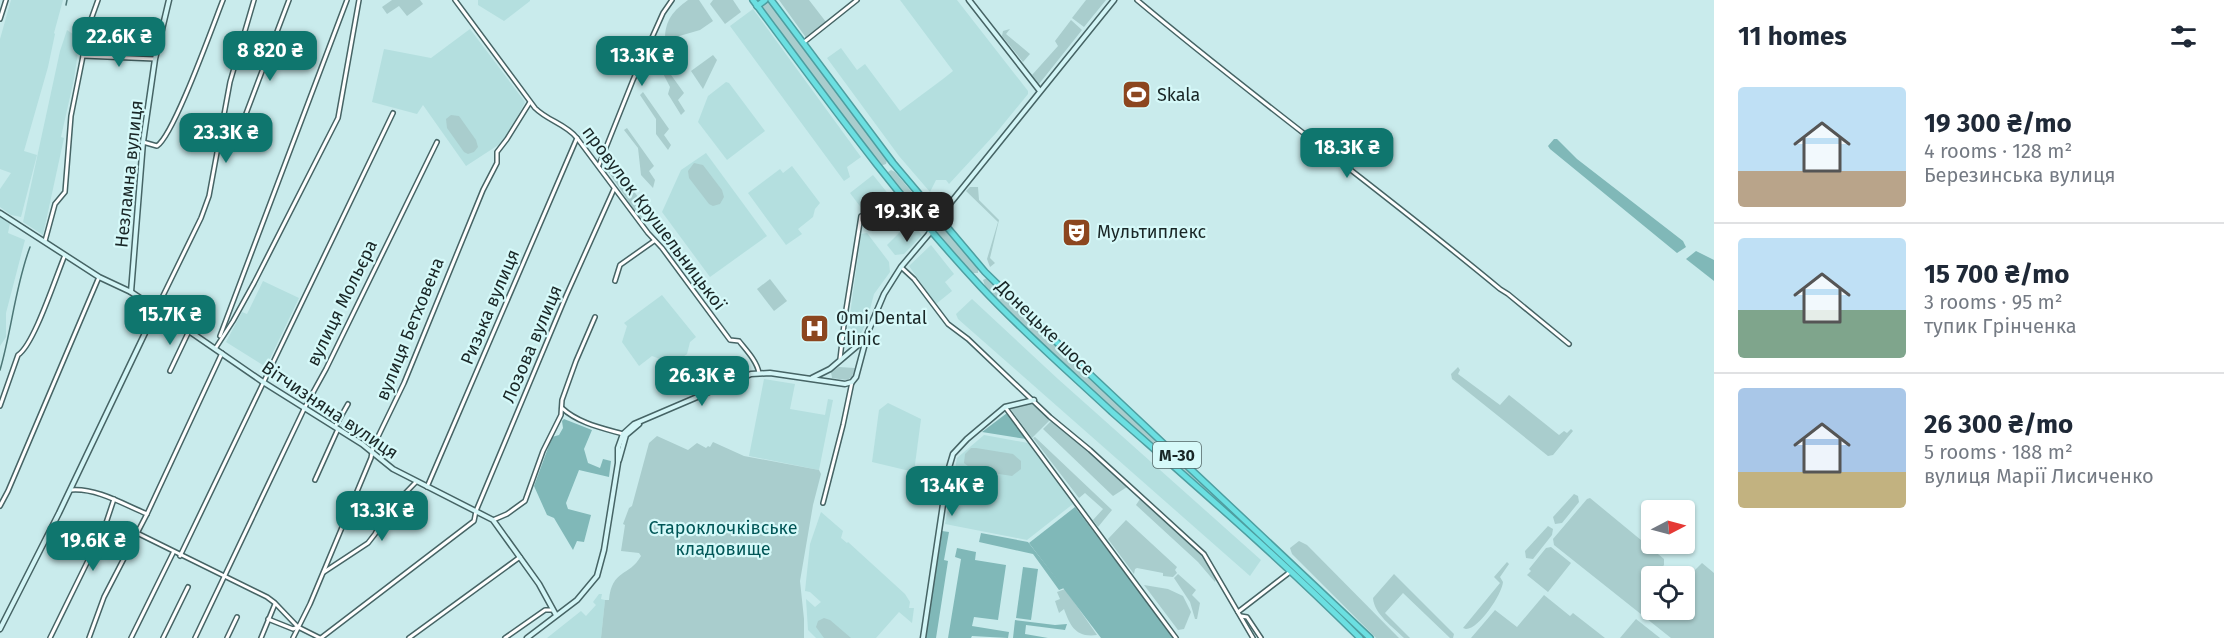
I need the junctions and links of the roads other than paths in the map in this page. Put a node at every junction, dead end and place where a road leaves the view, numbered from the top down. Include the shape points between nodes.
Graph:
1 (6, 0) edge
2 (98, 0) edge
3 (169, 0) edge
4 (223, 0) edge
5 (254, 0) edge
6 (289, 0) edge
7 (347, 0) edge
8 (359, 0) edge
9 (455, 0) edge
10 (672, 0) edge
11 (753, 0) edge
12 (765, 0) edge
13 (771, 0) edge
14 (857, 0) edge
15 (969, 0) edge
16 (1114, 0) edge
17 (1137, 0) edge
18 (757, 6) junction
19 (0, 19) edge
20 (804, 43) junction
21 (84, 56) junction
22 (155, 59) junction
23 (1040, 91) junction
24 (531, 102) junction
25 (393, 113) dead end
26 (223, 118) junction
27 (577, 138) junction
28 (142, 141) junction
29 (437, 142) dead end
30 (893, 163) junction
31 (599, 165) junction
32 (882, 173) junction
33 (614, 189) junction
34 (0, 213) edge
35 (861, 216) dead end
36 (938, 218) junction
37 (930, 232) junction
38 (654, 241) junction
39 (45, 242) junction
40 (65, 255) junction
41 (902, 267) junction
42 (985, 272) junction
43 (99, 277) junction
44 (615, 280) dead end
45 (975, 281) junction
46 (131, 292) junction
47 (156, 310) junction
48 (595, 317) dead end
49 (189, 331) junction
50 (866, 338) junction
51 (219, 341) junction
52 (1569, 344) dead end
53 (215, 349) junction
54 (222, 354) junction
55 (848, 355) junction
56 (861, 358) junction
57 (840, 360) junction
58 (830, 369) junction
59 (170, 371) dead end
60 (759, 373) junction
61 (809, 379) junction
62 (263, 382) junction
63 (833, 382) junction
64 (852, 382) junction
65 (1034, 400) junction
66 (348, 404) dead end
67 (0, 406) edge
68 (304, 407) junction
69 (1005, 407) junction
70 (562, 408) junction
71 (640, 423) junction
72 (337, 428) junction
73 (624, 434) junction
74 (372, 452) junction
75 (618, 463) junction
76 (315, 480) dead end
77 (416, 482) junction
78 (427, 487) junction
79 (70, 490) junction
80 (114, 499) junction
81 (823, 503) dead end
82 (0, 506) edge
83 (476, 511) junction
84 (147, 514) junction
85 (493, 520) junction
86 (137, 533) junction
87 (173, 552) junction
88 (180, 556) junction
89 (520, 557) junction
90 (1290, 572) junction
91 (322, 573) junction
92 (223, 575) junction
93 (188, 587) dead end
94 (275, 603) junction
95 (552, 610) junction
96 (1239, 614) junction
97 (556, 615) junction
98 (237, 617) dead end
99 (268, 619) junction
100 (298, 627) junction
101 (0, 629) edge
102 (50, 638) edge
103 (89, 638) edge
104 (131, 638) edge
105 (163, 638) edge
106 (195, 638) edge
107 (227, 638) edge
108 (261, 638) edge
109 (293, 638) edge
110 (320, 638) edge
111 (409, 638) edge
112 (505, 638) edge
113 (527, 638) edge
114 (922, 638) edge
115 (1176, 638) edge
116 (1253, 638) edge
117 (1261, 638) edge
118 (1360, 638) edge
119 (1370, 638) edge

1 - 19 street
2 - 21 street via 84,39
3 - 22 street, Незламна вулиця
4 - 28 street via 165,139 157,146
5 - 26 street
6 - 26 street via 242,122
7 - 51 street
8 - 51 street via 338,118 249,293
9 - 24 street, провулок Крушельницької
10 - 31 street via 633,80
11 - 18 highway, Донецьке шосе / М-30
12 - 18 highway
13 - 20 highway, Донецьке шосе / М-30
14 - 20 street
15 - 23 street
16 - 23 street
17 - 52 street
18 - 32 highway, Донецьке шосе / М-30
20 - 30 highway, Донецьке шосе / М-30
21 - 22 street
21 - 39 street via 71,116 65,192 55,204
22 - 28 street, Незламна вулиця
23 - 36 street
24 - 27 street, провулок Крушельницької via 541,114
24 - 74 street, вулиця Бетховена via 497,152 497,163
25 - 62 street
26 - 47 street via 209,196
27 - 31 street, провулок Крушельницької
27 - 78 street, Ризька вулиця
28 - 46 street, Незламна вулиця
29 - 68 street, вулиця Мольєра
30 - 32 highway
30 - 36 highway, Донецьке шосе / М-30
31 - 33 street, провулок Крушельницької
32 - 37 highway, Донецьке шосе / М-30
33 - 38 street, провулок Крушельницької
33 - 83 street, Лозова вулиця
34 - 39 street, Вітчизняна вулиця
35 - 57 street
36 - 37 street
36 - 42 highway, Донецьке шосе / М-30
37 - 41 street
37 - 45 highway, Донецьке шосе / М-30
38 - 44 street via 620,265
38 - 60 street, провулок Крушельницької via 730,340 739,341
39 - 40 street, Вітчизняна вулиця
40 - 43 street, Вітчизняна вулиця
40 - 67 street via 40,318 24,351 18,355
41 - 50 street via 879,303
41 - 65 street via 948,324
42 - 45 highway
42 - 119 highway, Донецьке шосе / М-30
43 - 46 street, Вітчизняна вулиця
43 - 82 street
45 - 90 highway, Донецьке шосе / М-30 via 1070,374
46 - 47 street, Вітчизняна вулиця
47 - 49 street, Вітчизняна вулиця
47 - 79 street
48 - 70 street
49 - 53 street, Вітчизняна вулиця
49 - 59 street
50 - 55 street
50 - 56 street
51 - 53 street
53 - 54 street, Вітчизняна вулиця
54 - 62 street, Вітчизняна вулиця
54 - 84 street
55 - 56 street
55 - 57 street
56 - 64 street
57 - 58 street
58 - 61 street
58 - 63 street via 828,376
60 - 61 street
60 - 71 street
61 - 63 street
62 - 68 street, Вітчизняна вулиця
62 - 88 street
63 - 64 street
64 - 81 street
65 - 69 street
65 - 96 street via 1204,554
66 - 72 street
68 - 72 street, Вітчизняна вулиця
68 - 92 street, вулиця Мольєра
69 - 114 street via 953,454
69 - 115 street
70 - 73 street via 581,420
70 - 85 street via 525,501
71 - 73 street
71 - 75 street via 626,435
72 - 74 street, Вітчизняна вулиця
72 - 76 street
73 - 75 street via 618,448
74 - 77 street, Вітчизняна вулиця
74 - 91 street, вулиця Бетховена
75 - 97 street via 597,576 577,600
77 - 78 street, Вітчизняна вулиця
77 - 91 street via 386,513 368,543
78 - 83 street, Вітчизняна вулиця
79 - 80 street
79 - 101 street
80 - 84 street
80 - 102 street via 105,526
83 - 85 street, Вітчизняна вулиця
83 - 110 street, Лозова вулиця via 474,521
84 - 86 street
85 - 89 street, Вітчизняна вулиця
86 - 87 street
86 - 103 street via 104,597
87 - 88 street
87 - 104 street
88 - 92 street
89 - 95 street, Вітчизняна вулиця
89 - 111 street
90 - 96 street
90 - 118 highway, Донецьке шосе / М-30
91 - 100 street, вулиця Бетховена
92 - 94 street
92 - 106 street, вулиця Мольєра
93 - 105 street
94 - 99 street
94 - 100 street
95 - 97 street, Вітчизняна вулиця
95 - 112 street via 545,610
96 - 116 street
96 - 117 street via 1247,617
97 - 113 street
98 - 107 street
99 - 100 street via 293,629
99 - 108 street
100 - 109 street, вулиця Бетховена
100 - 110 street

